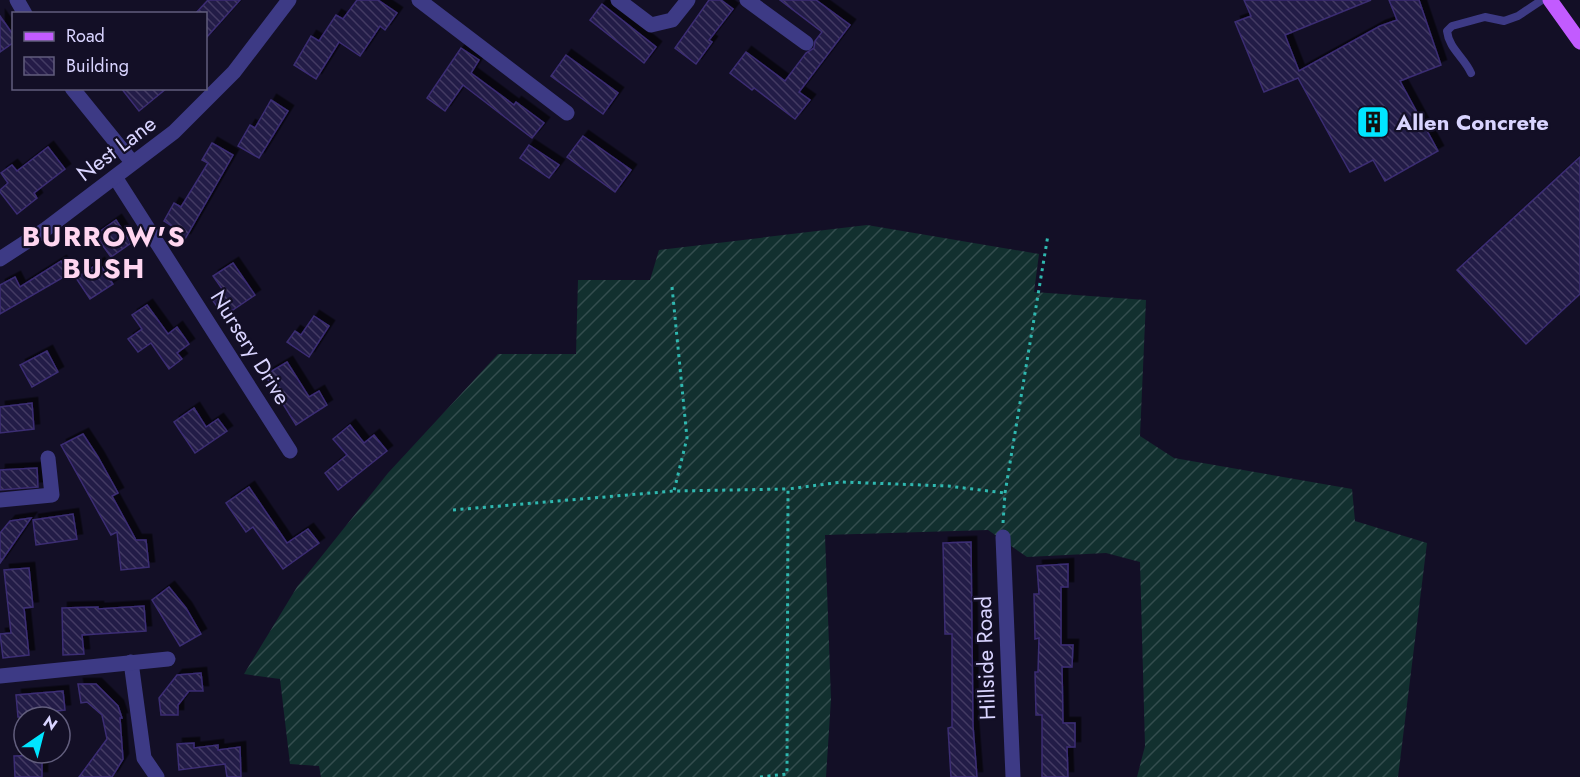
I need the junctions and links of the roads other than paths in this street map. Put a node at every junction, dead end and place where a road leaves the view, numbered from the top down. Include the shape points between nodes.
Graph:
1 (288, 0) edge
2 (419, 0) edge
3 (618, 0) edge
4 (688, 0) edge
5 (747, 0) edge
6 (1542, 0) edge
7 (1550, 0) edge
8 (1580, 42) edge
9 (806, 44) dead end
10 (1471, 73) dead end
11 (74, 90) edge
12 (567, 113) dead end
13 (132, 162) junction
14 (116, 177) junction
15 (0, 259) edge
16 (290, 451) dead end
17 (48, 458) dead end
18 (0, 500) edge
19 (1003, 537) road end
20 (168, 659) dead end
21 (131, 662) junction
22 (0, 675) edge
23 (150, 775) edge
24 (1013, 777) edge

1 - 13 street, Nest Lane via 234,72 174,132
2 - 12 street
3 - 4 street via 651,26 672,21
5 - 9 street
6 - 10 lane via 1504,21 1485,17 1447,31 1454,51 1467,62
7 - 8 main road
11 - 13 street
13 - 14 street, Nest Lane
14 - 15 street, Nest Lane
14 - 16 street, Nursery Drive
17 - 18 street via 52,495
19 - 24 street, Hillside Road
20 - 21 street
21 - 22 street
21 - 23 street via 144,758

